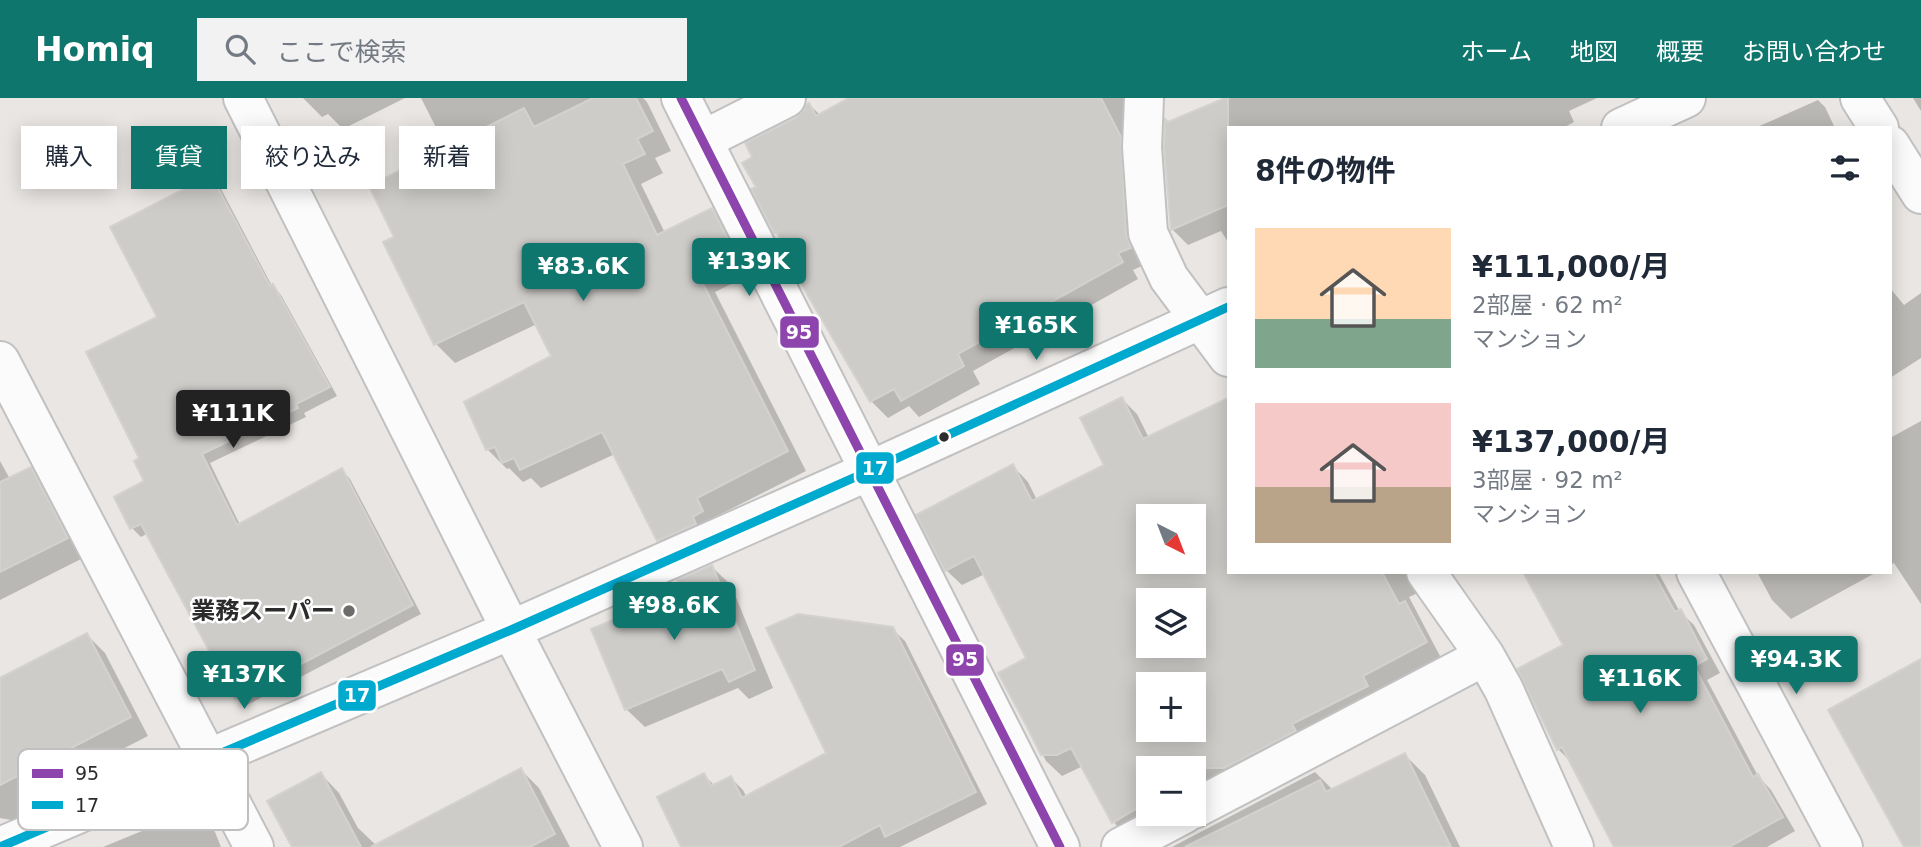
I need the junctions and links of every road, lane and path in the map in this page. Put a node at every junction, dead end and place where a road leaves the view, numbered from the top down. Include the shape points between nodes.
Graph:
1 (243, 98) edge
2 (681, 98) edge
3 (786, 98) edge
4 (1144, 98) edge
5 (1686, 98) edge
6 (1860, 98) edge
7 (1625, 126) edge
8 (1878, 126) edge
9 (703, 139) junction
10 (1892, 148) edge
11 (1921, 194) edge
12 (1214, 313) edge
13 (1227, 354) edge
14 (0, 361) edge
15 (869, 471) junction
16 (1427, 574) edge
17 (1697, 574) edge
18 (511, 630) junction
19 (1485, 656) junction
20 (203, 749) edge
21 (229, 749) edge
22 (1206, 803) edge
23 (1161, 826) edge
24 (38, 830) edge
25 (245, 830) edge
26 (0, 846) edge
27 (254, 847) edge
28 (623, 847) edge
29 (1060, 847) edge
30 (1121, 847) edge
31 (1574, 847) edge
32 (1843, 847) edge

1 - 18 street
2 - 9 street
3 - 9 street
4 - 12 street via 1148,233 1169,278
5 - 7 street
6 - 8 street
9 - 15 street
10 - 11 street
12 - 13 street
12 - 15 street
14 - 20 street
15 - 18 street
15 - 29 street
16 - 19 street
17 - 32 street
18 - 21 street
18 - 28 street
19 - 22 street
19 - 31 street
23 - 30 street
24 - 26 street
25 - 27 street

